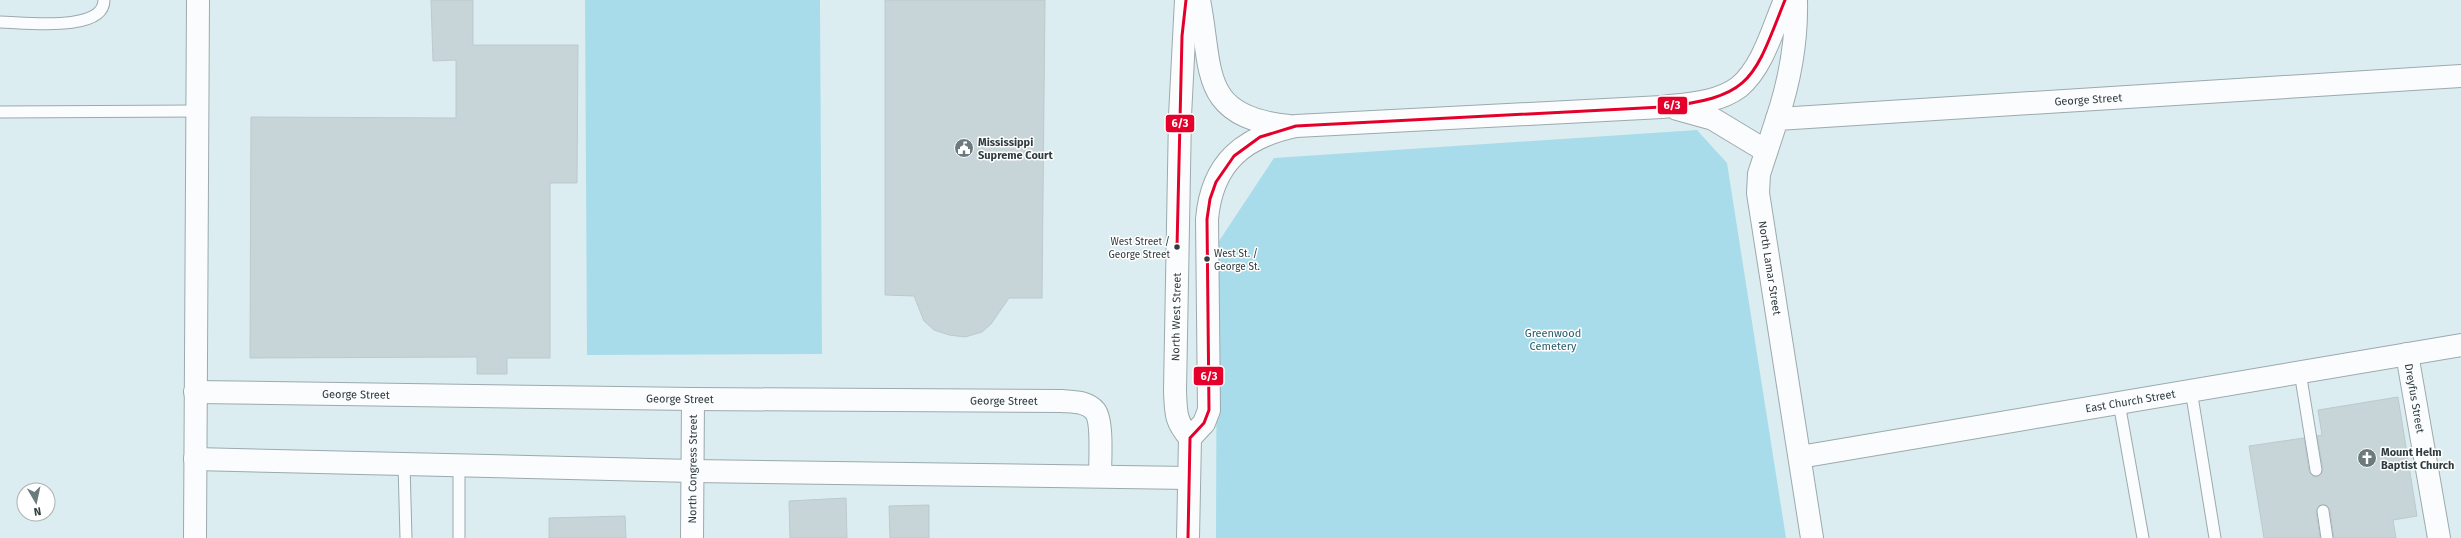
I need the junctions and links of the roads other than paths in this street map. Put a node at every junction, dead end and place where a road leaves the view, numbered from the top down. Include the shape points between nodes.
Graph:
1 (104, 0) edge
2 (198, 0) edge
3 (1186, 0) edge
4 (1199, 0) edge
5 (1785, 0) edge
6 (1796, 0) edge
7 (0, 22) edge
8 (2461, 76) edge
9 (1662, 107) junction
10 (0, 112) edge
11 (197, 112) junction
12 (1777, 119) junction
13 (1296, 126) junction
14 (1766, 151) junction
15 (2461, 345) edge
16 (2408, 354) junction
17 (2300, 372) junction
18 (2191, 390) junction
19 (195, 392) junction
20 (693, 400) junction
21 (2120, 402) junction
22 (1190, 438) junction
23 (1800, 457) junction
24 (195, 459) junction
25 (404, 464) junction
26 (459, 465) junction
27 (2316, 470) dead end
28 (692, 471) junction
29 (1100, 476) junction
30 (1189, 478) junction
31 (2323, 511) dead end
32 (195, 538) edge
33 (406, 538) edge
34 (459, 538) edge
35 (692, 538) edge
36 (1188, 538) edge
37 (1812, 538) edge
38 (2143, 538) edge
39 (2215, 538) edge
40 (2327, 538) edge
41 (2439, 538) edge

1 - 7 lane via 104,6 95,18 79,22
2 - 11 street
3 - 22 street, North West Street via 1180,108 1175,391 1176,414 1180,426
4 - 13 street via 1207,62 1212,82 1221,98 1234,110 1250,117 1270,124
5 - 9 street via 1762,55 1739,87 1718,98
6 - 12 street, North Lamar Street via 1795,48 1787,88
8 - 12 street, George Street
9 - 13 street
9 - 14 street via 1682,109 1713,119
10 - 11 lane
11 - 19 street
12 - 14 street, North Lamar Street
13 - 22 street via 1258,138 1239,150 1229,160 1214,184 1207,219 1209,410 1204,424
14 - 23 street, North Lamar Street via 1759,174 1758,193
15 - 16 street, East Church Street
16 - 17 street, East Church Street
16 - 41 street, Dreyfus Street
17 - 18 street, East Church Street
17 - 27 lane
18 - 21 street, East Church Street
18 - 39 lane
19 - 20 street, George Street
19 - 24 street
20 - 28 street, North Congress Street
20 - 29 street, George Street via 1083,403 1095,411 1099,425
21 - 23 street, East Church Street
21 - 38 lane
22 - 30 street
23 - 37 street, North Lamar Street
24 - 25 street
24 - 32 street
25 - 26 street
25 - 33 lane
26 - 28 street
26 - 34 lane
28 - 29 street
28 - 35 street, North Congress Street
29 - 30 street
30 - 36 street
31 - 40 lane

